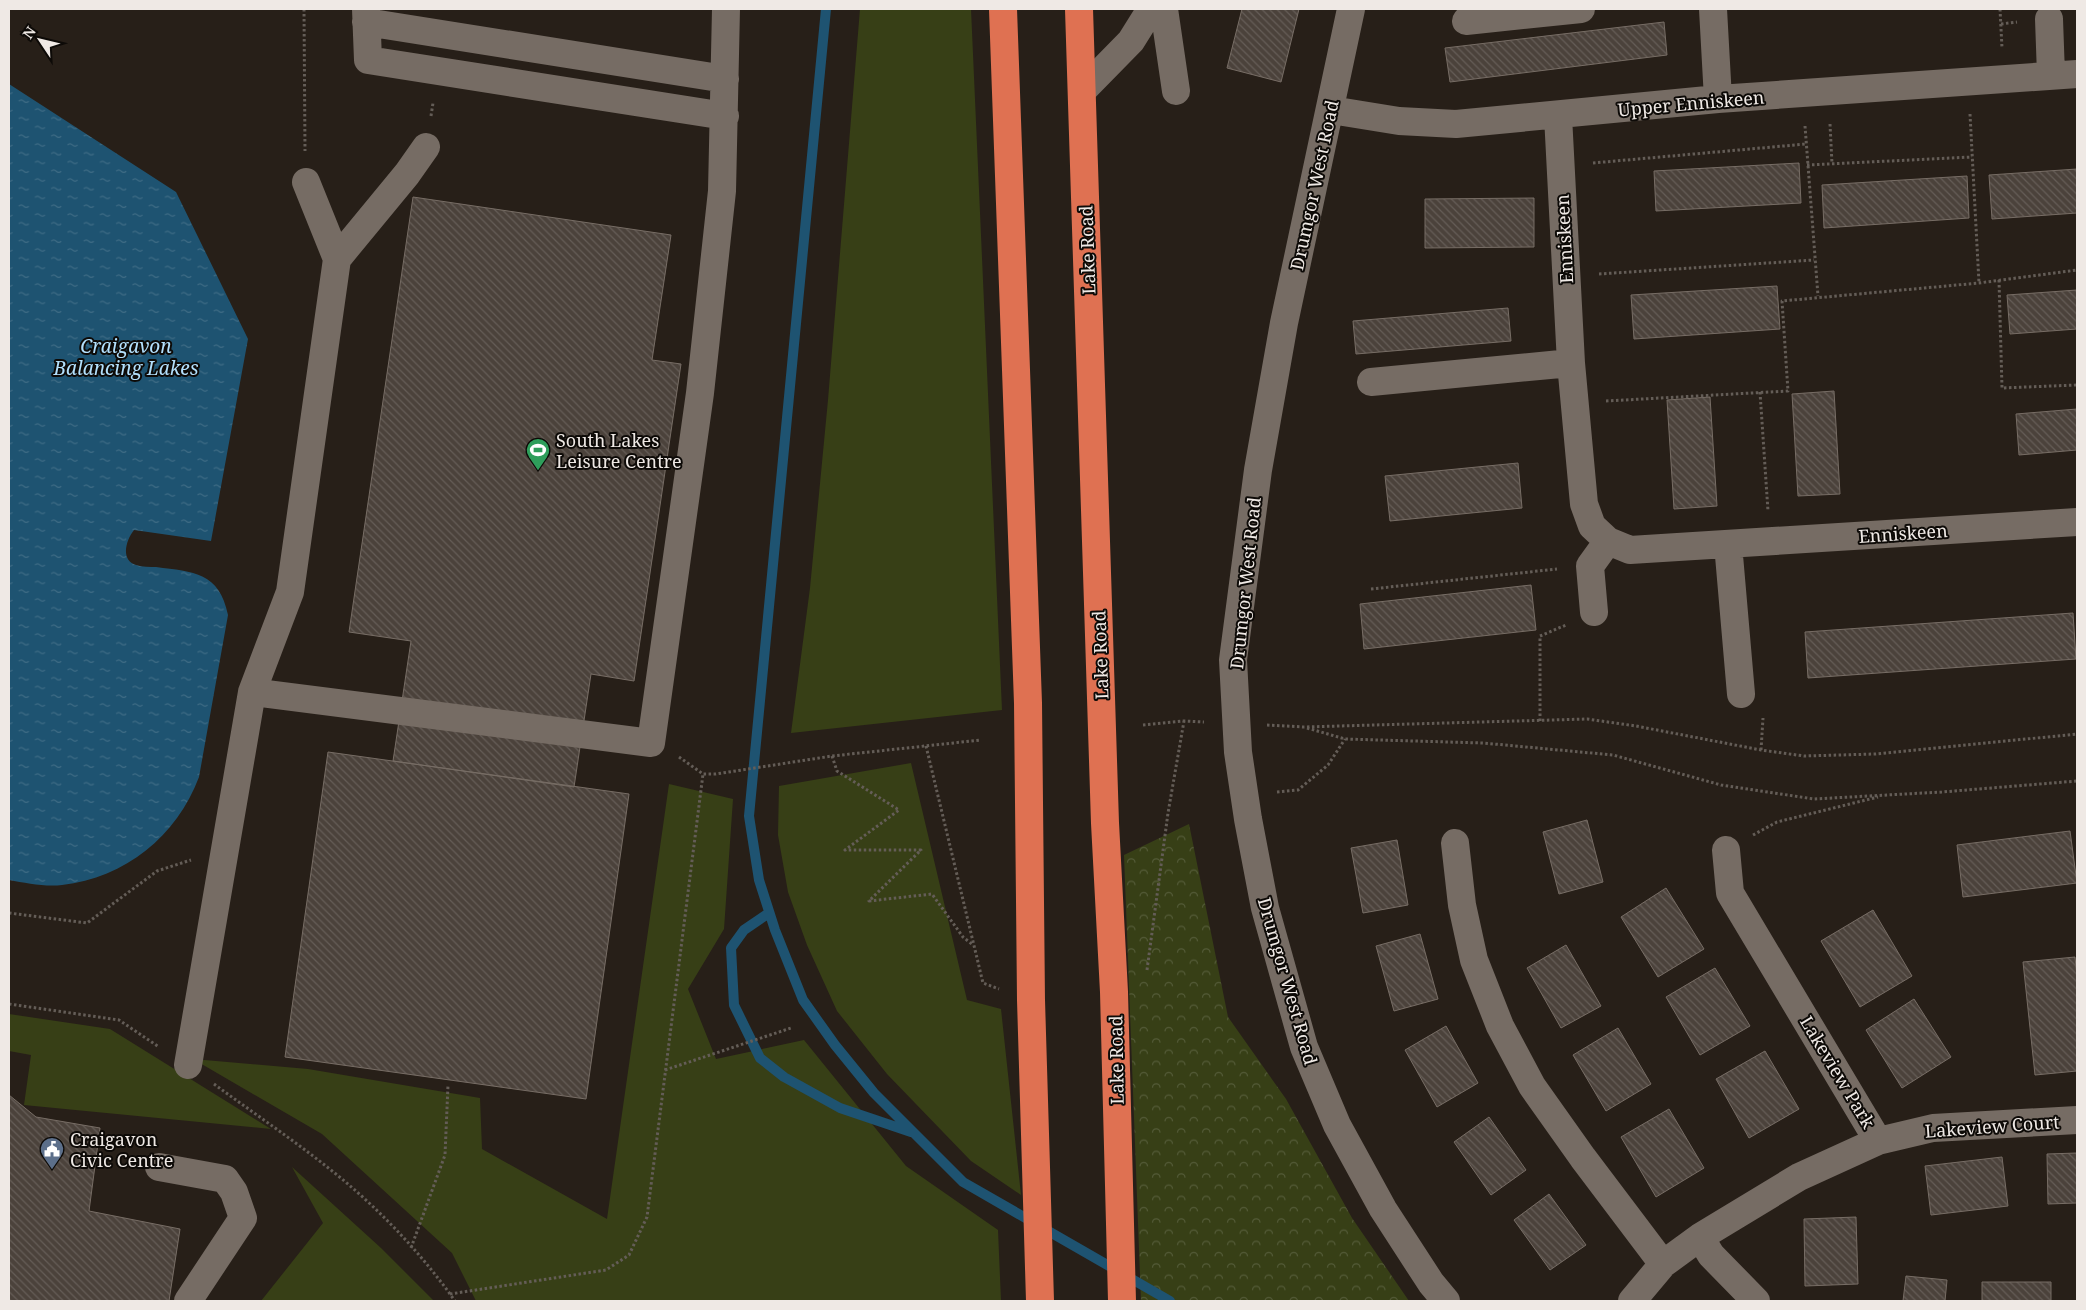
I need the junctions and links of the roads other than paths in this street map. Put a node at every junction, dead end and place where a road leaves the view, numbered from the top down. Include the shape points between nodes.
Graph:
1 (726, 9) edge
2 (1003, 9) edge
3 (1079, 9) edge
4 (1151, 9) edge
5 (1164, 9) edge
6 (1352, 9) edge
7 (1581, 9) edge
8 (1713, 9) edge
9 (366, 15) edge
10 (2049, 19) dead end
11 (1466, 21) dead end
12 (2064, 74) edge
13 (725, 79) junction
14 (1082, 91) junction
15 (1176, 91) dead end
16 (1718, 99) junction
17 (1331, 110) junction
18 (725, 116) junction
19 (1558, 116) junction
20 (426, 147) dead end
21 (306, 182) road end
22 (337, 259) junction
23 (1571, 363) junction
24 (1371, 382) dead end
25 (2077, 522) edge
26 (1608, 541) junction
27 (1728, 544) junction
28 (1594, 612) road end
29 (252, 692) junction
30 (1741, 694) dead end
31 (1456, 842) dead end
32 (1726, 850) road end
33 (188, 1065) road end
34 (2077, 1120) edge
35 (1878, 1141) junction
36 (159, 1167) dead end
37 (1700, 1237) junction
38 (1663, 1264) junction
39 (1122, 1300) edge
40 (188, 1301) edge
41 (1040, 1301) edge
42 (1446, 1301) edge
43 (1632, 1301) edge
44 (1756, 1301) edge

1 - 13 street
2 - 41 highway via 1028,703 1031,1000
3 - 14 highway, Lake Road
4 - 14 street via 1131,41
5 - 15 street
6 - 17 street, Drumgor West Road
7 - 11 street
8 - 16 street
9 - 13 street
9 - 18 street via 368,60
10 - 12 street, Upper Enniskeen
12 - 16 street, Upper Enniskeen
13 - 18 street
14 - 39 highway, Lake Road
16 - 19 street, Upper Enniskeen
17 - 19 street, Upper Enniskeen via 1399,121 1456,124
17 - 42 street, Drumgor West Road via 1284,323 1263,440 1234,660 1238,752 1265,908 1304,1047 1337,1125 1383,1209
18 - 29 street via 722,191 700,393 652,743
19 - 23 street, Enniskeen
20 - 22 street
21 - 22 street
22 - 29 street via 290,592
23 - 24 street
23 - 26 street, Enniskeen via 1584,504 1592,526
25 - 27 street, Enniskeen
26 - 27 street, Enniskeen via 1630,550
26 - 28 street via 1590,566
27 - 30 street
29 - 33 street
31 - 38 street via 1462,905 1474,960 1500,1026 1532,1086
32 - 35 street, Lakeview Park via 1730,893
34 - 35 street, Lakeview Court via 1933,1128
35 - 37 street, Lakeview Park via 1799,1177
36 - 40 street via 225,1179 234,1192 243,1218
37 - 38 street, Lakeview Park
37 - 44 street via 1711,1254
38 - 43 street, Lakeview Park

